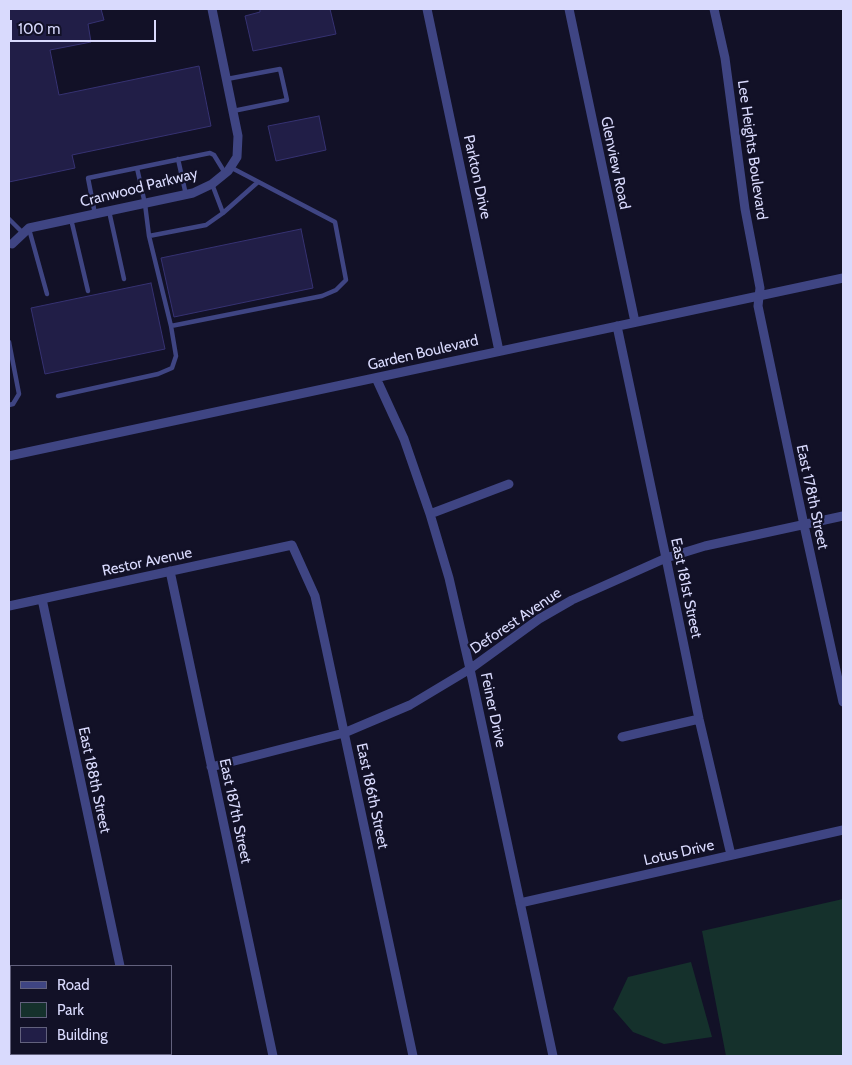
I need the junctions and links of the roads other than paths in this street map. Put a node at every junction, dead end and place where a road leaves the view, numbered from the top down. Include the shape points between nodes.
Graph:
1 (212, 9) edge
2 (427, 9) edge
3 (569, 9) edge
4 (714, 9) edge
5 (226, 79) junction
6 (233, 111) junction
7 (178, 159) junction
8 (137, 168) junction
9 (228, 170) junction
10 (258, 182) junction
11 (212, 184) junction
12 (186, 194) junction
13 (144, 204) junction
14 (109, 211) junction
15 (223, 213) junction
16 (95, 214) junction
17 (9, 219) edge
18 (70, 219) junction
19 (26, 231) junction
20 (149, 236) junction
21 (10, 246) edge
22 (843, 278) edge
23 (124, 279) dead end
24 (88, 291) dead end
25 (47, 294) dead end
26 (759, 296) junction
27 (635, 322) junction
28 (171, 326) junction
29 (617, 326) junction
30 (9, 342) edge
31 (499, 350) junction
32 (376, 378) junction
33 (58, 396) dead end
34 (9, 405) edge
35 (9, 456) edge
36 (509, 484) dead end
37 (430, 514) junction
38 (843, 516) edge
39 (804, 525) junction
40 (292, 546) joint
41 (666, 558) junction
42 (170, 571) junction
43 (42, 599) junction
44 (9, 606) edge
45 (470, 669) junction
46 (843, 702) edge
47 (699, 719) junction
48 (344, 733) junction
49 (622, 737) dead end
50 (212, 767) junction
51 (843, 830) edge
52 (731, 855) junction
53 (520, 903) junction
54 (120, 965) edge
55 (273, 1056) edge
56 (413, 1056) edge
57 (553, 1056) edge

1 - 5 street
2 - 31 street, Parkton Drive
3 - 27 street, Glenview Road
4 - 26 street, Lee Heights Boulevard via 725,58
5 - 6 street
5 - 6 lane via 280,69 287,100
6 - 9 street via 238,136 237,157
7 - 8 lane
7 - 9 lane via 210,153
7 - 12 lane
8 - 13 lane
8 - 16 lane via 88,178
9 - 10 lane
9 - 11 street, Cranwood Parkway
10 - 15 lane
10 - 28 lane via 334,222 346,280 336,290 322,296
11 - 12 street, Cranwood Parkway
11 - 15 lane
12 - 13 street, Cranwood Parkway
13 - 14 street, Cranwood Parkway
13 - 20 lane
14 - 16 street, Cranwood Parkway
14 - 23 lane
15 - 20 lane via 206,225
16 - 18 street, Cranwood Parkway
17 - 19 lane
18 - 19 street, Cranwood Parkway
18 - 24 lane
19 - 21 street, Cranwood Parkway
19 - 25 lane
20 - 28 lane
22 - 26 street, Garden Boulevard
26 - 27 street, Garden Boulevard
26 - 39 street, East 178th Street via 758,306
27 - 29 street, Garden Boulevard
28 - 33 lane via 176,356 172,368
29 - 31 street, Garden Boulevard
29 - 41 street, East 181st Street
30 - 34 lane via 19,394
31 - 32 street, Garden Boulevard
32 - 35 street, Garden Boulevard
32 - 37 street, Feiner Drive via 404,439
36 - 37 street
37 - 45 street, Feiner Drive via 450,578
38 - 39 street, Deforest Avenue
39 - 41 street, Deforest Avenue via 705,546
39 - 46 street, East 178th Street
40 - 42 street, Restor Avenue
40 - 48 street, East 186th Street via 315,596
41 - 45 street, Deforest Avenue via 572,600 539,619
41 - 47 street, East 181st Street
42 - 43 street, Restor Avenue
42 - 50 street, East 187th Street
43 - 44 street, Restor Avenue
43 - 54 street, East 188th Street
45 - 48 street, Deforest Avenue via 410,705
45 - 53 street, Feiner Drive
47 - 49 street
47 - 52 street, East 181st Street
48 - 50 street, Deforest Avenue
48 - 56 street, East 186th Street
50 - 55 street, East 187th Street
51 - 52 street, Lotus Drive
52 - 53 street, Lotus Drive
53 - 57 street, Feiner Drive

